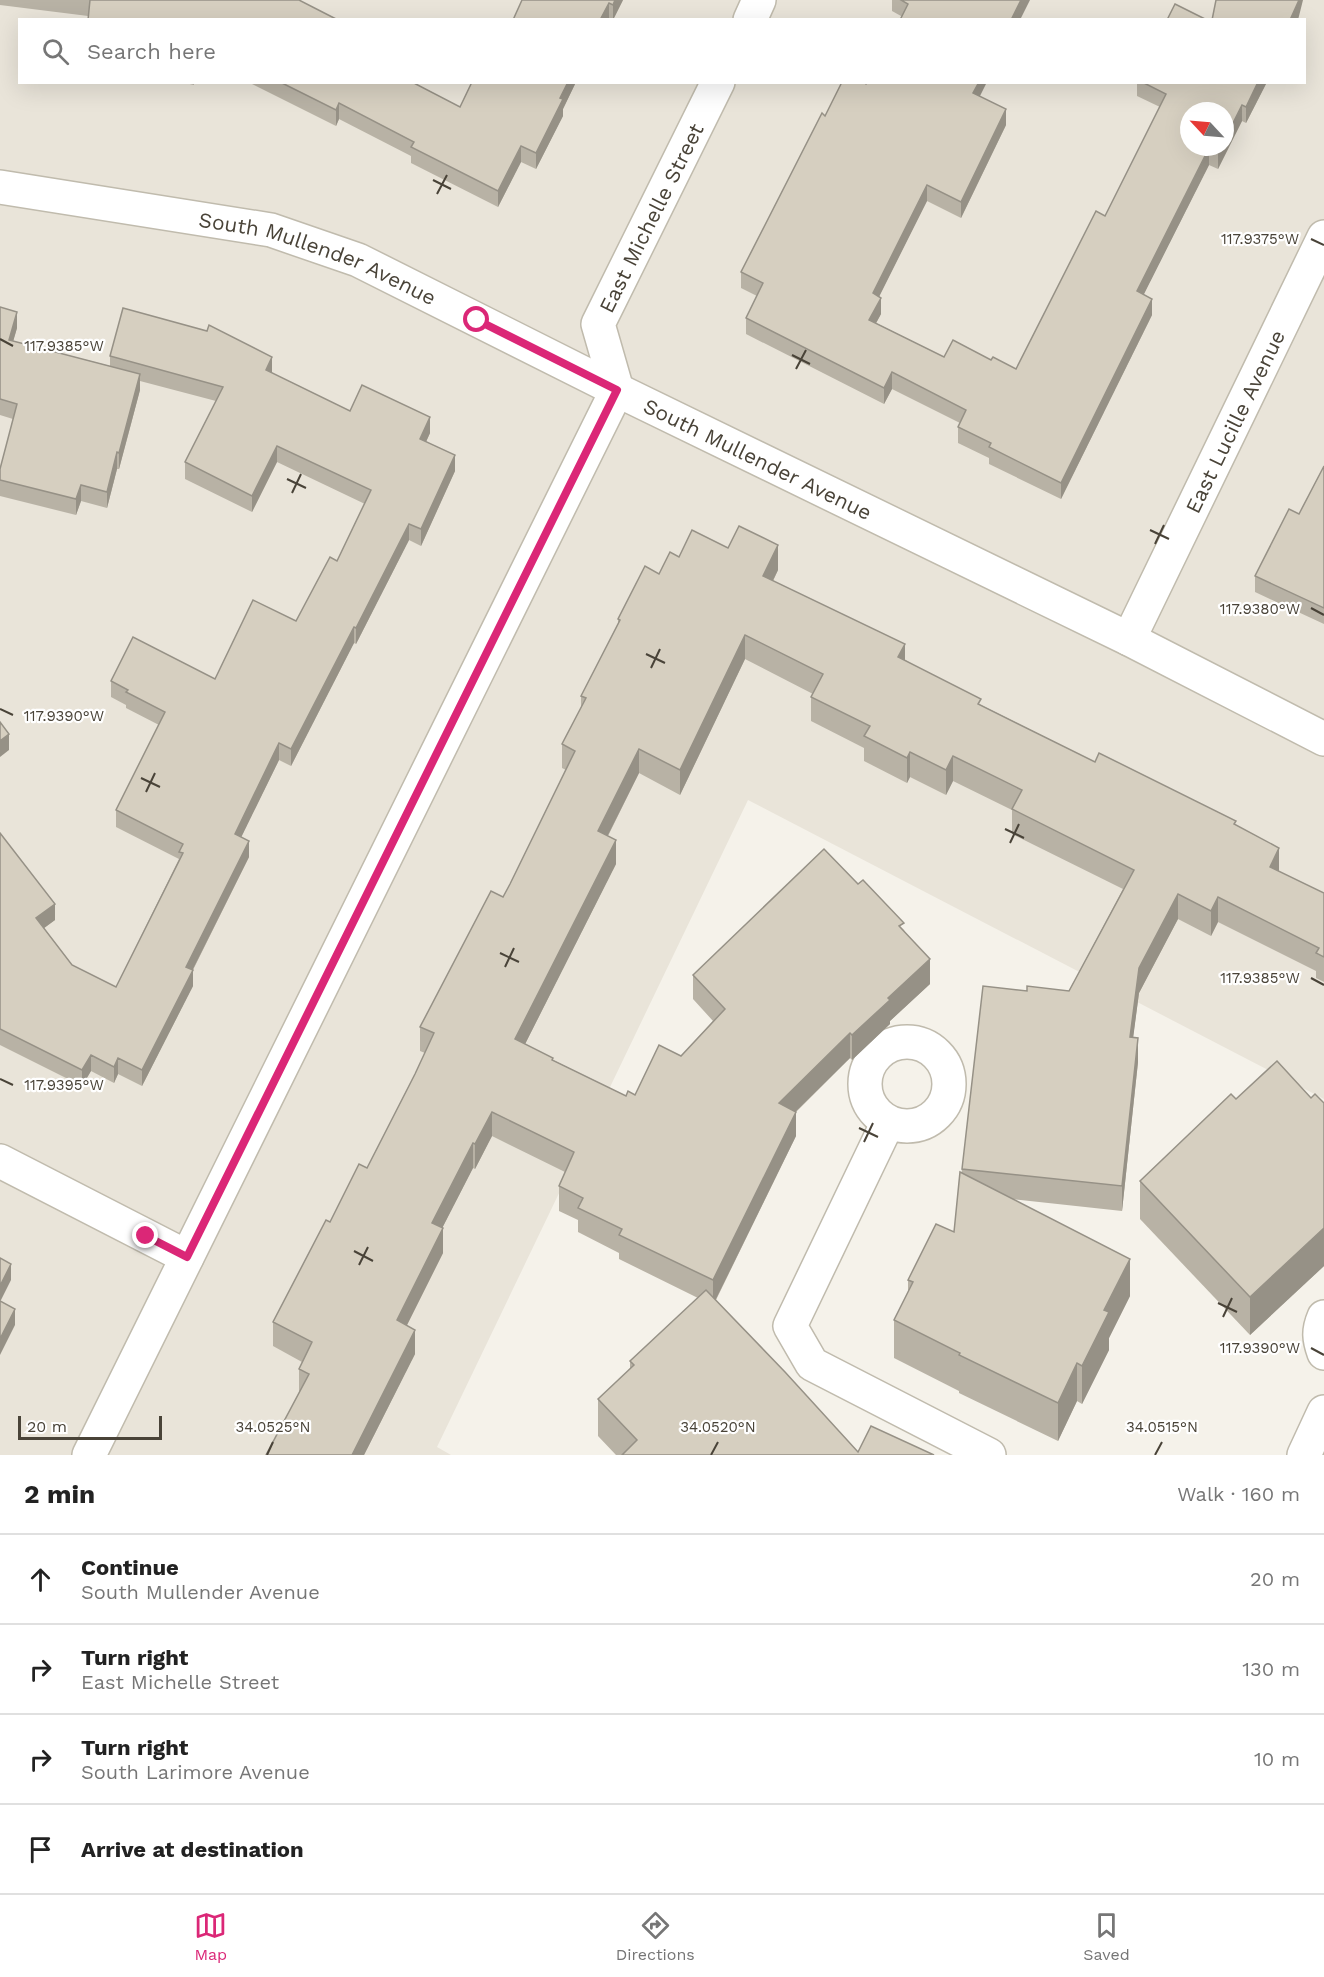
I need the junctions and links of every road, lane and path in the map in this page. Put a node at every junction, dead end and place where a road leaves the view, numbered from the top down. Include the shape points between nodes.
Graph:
1 (759, 0) edge
2 (751, 18) edge
3 (717, 84) edge
4 (0, 187) edge
5 (1324, 237) edge
6 (617, 390) junction
7 (1129, 639) junction
8 (1324, 739) edge
9 (888, 1122) dead end
10 (0, 1161) edge
11 (187, 1257) junction
12 (1324, 1317) edge
13 (1324, 1353) edge
14 (1324, 1412) edge
15 (88, 1455) edge
16 (989, 1455) edge
17 (1304, 1455) edge

1 - 2 street
3 - 6 street, East Michelle Street via 598,324
4 - 6 street, South Mullender Avenue via 272,230 358,260
5 - 7 street, East Lucille Avenue
6 - 7 street, South Mullender Avenue
6 - 11 street
7 - 8 street, South Mullender Avenue
9 - 16 street via 790,1326 812,1364
10 - 11 street
11 - 15 street
12 - 13 street via 1319,1329
14 - 17 street

